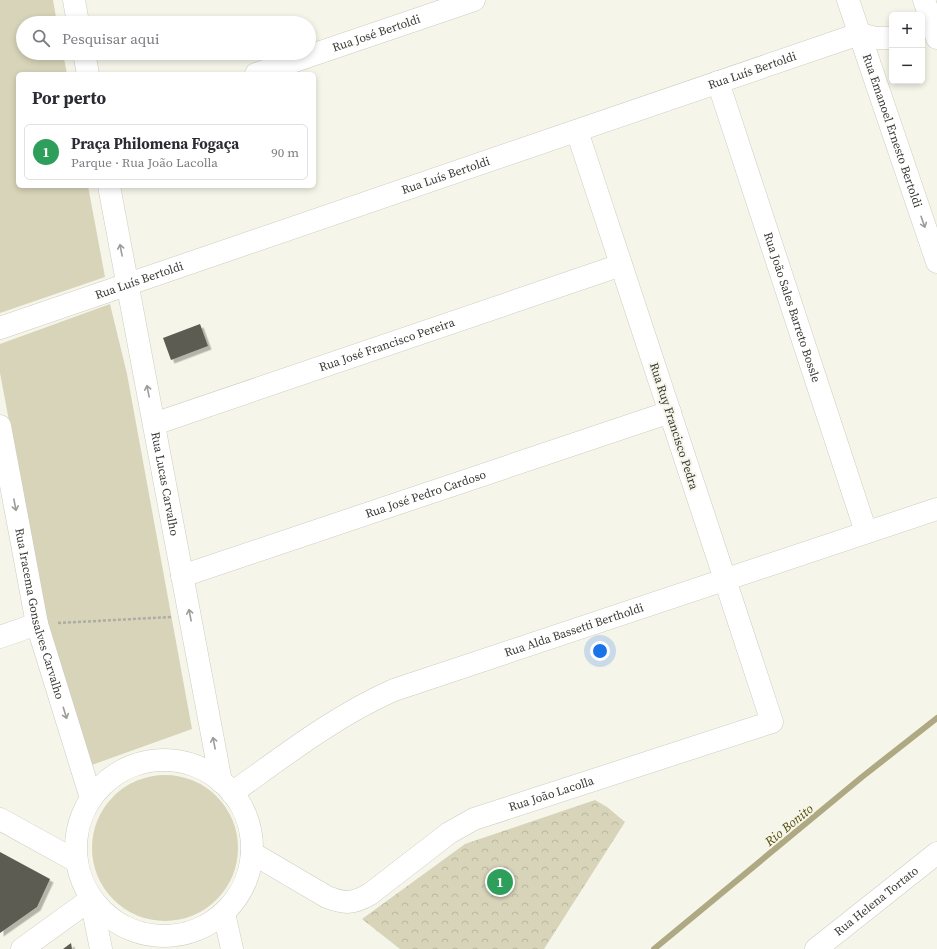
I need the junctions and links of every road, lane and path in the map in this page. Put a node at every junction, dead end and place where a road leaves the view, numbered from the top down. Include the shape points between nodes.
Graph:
1 (74, 0) edge
2 (474, 0) edge
3 (848, 0) edge
4 (928, 9) edge
5 (77, 16) edge
6 (859, 34) junction
7 (889, 38) edge
8 (937, 38) edge
9 (316, 54) edge
10 (85, 60) edge
11 (297, 60) edge
12 (88, 72) edge
13 (262, 72) edge
14 (718, 82) junction
15 (577, 130) junction
16 (109, 188) edge
17 (937, 262) edge
18 (621, 265) junction
19 (128, 284) junction
20 (0, 328) edge
21 (670, 412) junction
22 (154, 424) junction
23 (0, 426) edge
24 (4, 475) edge
25 (937, 509) edge
26 (866, 532) junction
27 (182, 576) junction
28 (725, 579) junction
29 (190, 616) junction
30 (37, 624) junction
31 (0, 637) edge
32 (772, 722) joint
33 (226, 787) junction
34 (91, 798) junction
35 (0, 819) edge
36 (252, 853) junction
37 (937, 853) edge
38 (76, 861) junction
39 (92, 899) junction
40 (224, 913) junction
41 (22, 949) edge
42 (101, 949) edge
43 (232, 949) edge
44 (816, 949) edge

1 - 5 street
2 - 9 street, Rua José Bertoldi
3 - 6 street, Rua Emanoel Ernesto Bertoldi
4 - 8 street
6 - 7 street
6 - 14 street, Rua Luís Bertoldi
6 -> 17 street, Rua Emanoel Ernesto Bertoldi
10 - 12 street
11 - 13 street, Rua José Bertoldi
14 - 15 street, Rua Luís Bertoldi
14 - 26 street, Rua João Sales Barreto Bossle
15 - 18 street, Rua Ruy Francisco Pedra
15 - 19 street, Rua Luís Bertoldi
19 -> 16 street, Rua Lucas Carvalho
18 - 21 street, Rua Ruy Francisco Pedra
18 - 22 street, Rua José Francisco Pereira
19 - 20 street, Rua Luís Bertoldi
22 -> 19 street, Rua Lucas Carvalho
21 - 27 street, Rua José Pedro Cardoso
21 - 28 street, Rua Ruy Francisco Pedra
22 - 27 street, Rua Lucas Carvalho
23 - 24 street, Rua Iracema Gonsalves Carvalho
24 -> 30 street, Rua Iracema Gonsalves Carvalho
25 - 26 street, Rua Alda Bassetti Bertholdi
26 - 28 street, Rua Alda Bassetti Bertholdi
29 -> 27 street, Rua Lucas Carvalho
28 - 32 street, Rua Ruy Francisco Pedra
28 - 33 street, Rua Alda Bassetti Bertholdi via 388,692 346,714
29 - 30 path
33 -> 29 street, Rua Lucas Carvalho
30 - 31 street
30 -> 34 street, Rua Iracema Gonsalves Carvalho
32 - 36 street, Rua João Lacolla via 474,819 449,833 370,894 350,903 327,897
33 - 34 street via 200,768 177,761 152,761 128,767 108,780
33 - 36 street via 244,812 250,832
34 - 38 street via 80,820
35 - 38 street
36 - 40 street via 248,876 238,896
37 - 44 street, Rua Helena Tortato
38 - 39 street via 83,884
39 - 40 street via 112,921 140,934 170,937 199,930
39 - 41 street
39 - 42 street
40 - 43 street

